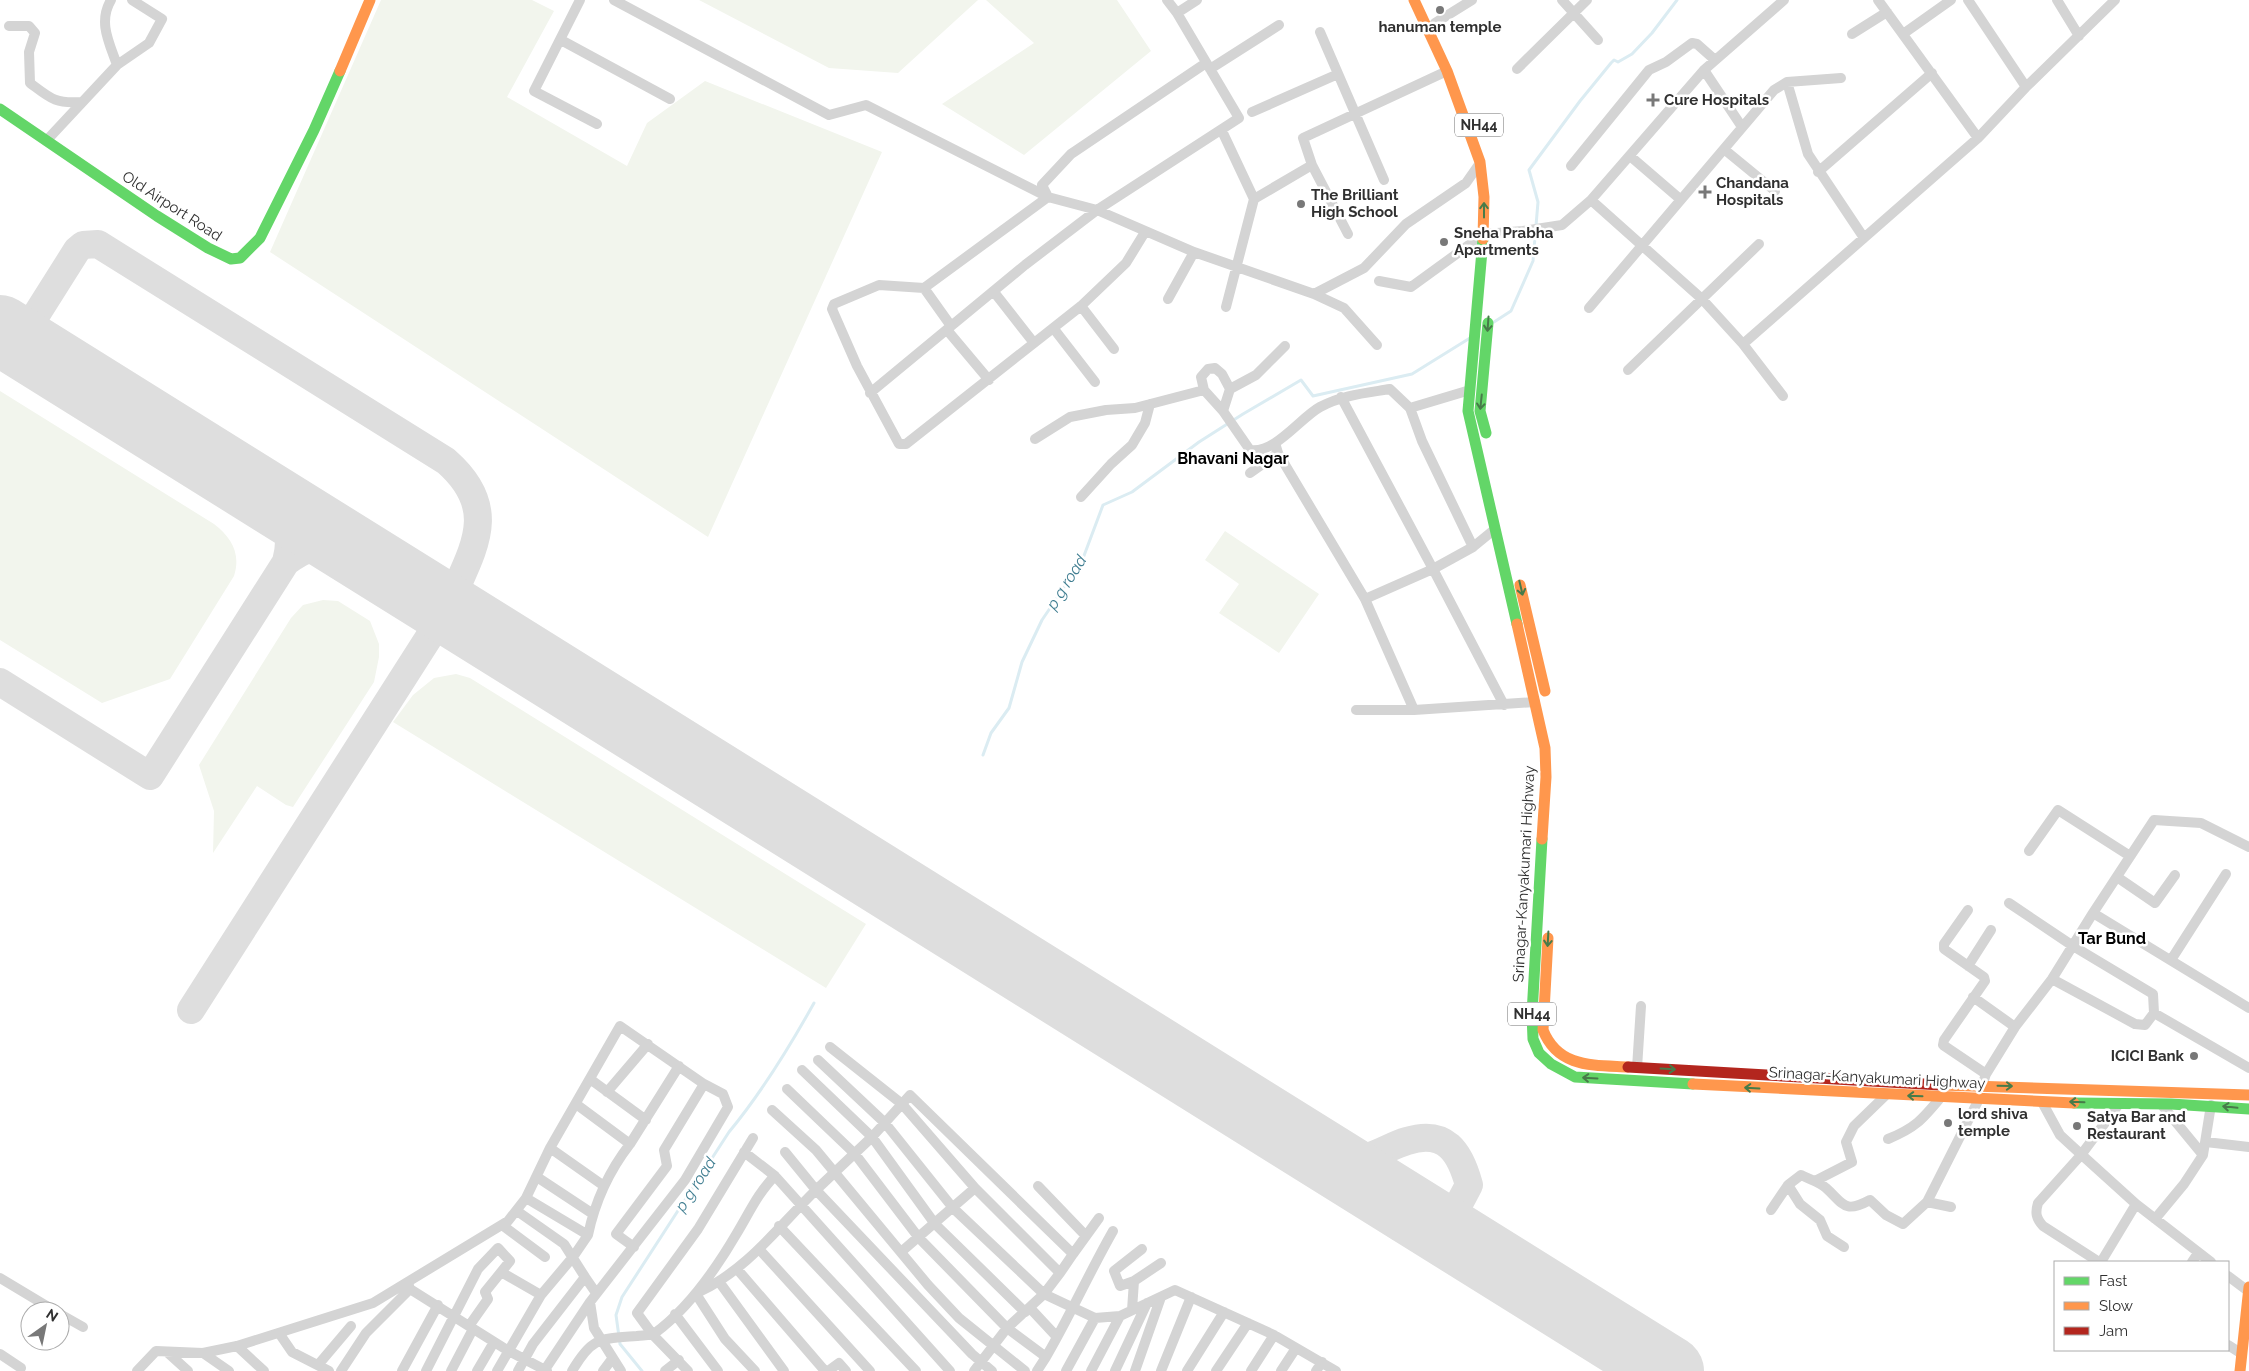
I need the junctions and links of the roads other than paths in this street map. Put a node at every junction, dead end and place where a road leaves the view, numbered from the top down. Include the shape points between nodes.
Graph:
1 (111, 0) edge
2 (132, 0) edge
3 (370, 0) edge
4 (580, 0) edge
5 (614, 0) edge
6 (1167, 0) edge
7 (1197, 0) edge
8 (1414, 0) edge
9 (1424, 0) edge
10 (1472, 0) edge
11 (1562, 0) edge
12 (1587, 0) edge
13 (1784, 0) edge
14 (1878, 0) edge
15 (1951, 0) edge
16 (1968, 0) edge
17 (2057, 0) edge
18 (2115, 0) edge
19 (1574, 12) junction
20 (1887, 12) junction
21 (1177, 14) junction
22 (1435, 23) junction
23 (1280, 25) dead end
24 (9, 26) dead end
25 (1320, 32) dead end
26 (1852, 34) dead end
27 (1903, 34) junction
28 (2079, 36) junction
29 (561, 40) junction
30 (1598, 40) dead end
31 (1714, 60) junction
32 (117, 65) junction
33 (1208, 66) junction
34 (1517, 69) dead end
35 (1704, 70) junction
36 (1447, 71) junction
37 (1932, 73) junction
38 (1338, 74) junction
39 (1841, 78) dead end
40 (1787, 82) junction
41 (2026, 87) junction
42 (670, 98) dead end
43 (80, 102) junction
44 (0, 109) edge
45 (1252, 112) dead end
46 (1355, 113) junction
47 (597, 124) dead end
48 (1742, 126) junction
49 (1222, 131) junction
50 (1978, 138) junction
51 (47, 140) junction
52 (1725, 150) junction
53 (1630, 156) junction
54 (1480, 162) junction
55 (1312, 165) junction
56 (1571, 166) dead end
57 (1818, 172) junction
58 (1384, 180) dead end
59 (1775, 191) dead end
60 (1048, 197) junction
61 (1254, 199) junction
62 (1680, 199) junction
63 (1591, 200) junction
64 (1096, 210) junction
65 (1145, 232) junction
66 (1490, 233) junction
67 (1348, 234) dead end
68 (1864, 238) junction
69 (1759, 244) dead end
70 (1642, 246) junction
71 (1194, 252) junction
72 (1488, 259) junction
73 (1236, 266) junction
74 (1379, 281) dead end
75 (1491, 287) dead end
76 (924, 288) junction
77 (994, 292) junction
78 (1314, 294) junction
79 (1168, 298) dead end
80 (1702, 299) junction
81 (1082, 306) junction
82 (1226, 307) dead end
83 (1588, 308) dead end
84 (1489, 316) dead end
85 (949, 328) junction
86 (1054, 329) junction
87 (1034, 343) junction
88 (1743, 344) junction
89 (1377, 345) dead end
90 (1285, 346) dead end
91 (1114, 349) dead end
92 (1628, 370) dead end
93 (989, 380) junction
94 (1095, 382) dead end
95 (1230, 389) junction
96 (1204, 390) junction
97 (1470, 390) junction
98 (870, 393) junction
99 (1783, 396) dead end
100 (1341, 397) junction
101 (1150, 404) junction
102 (1410, 408) junction
103 (1223, 411) junction
104 (1035, 439) dead end
105 (1488, 446) dead end
106 (1277, 448) junction
107 (1250, 473) dead end
108 (1498, 490) dead end
109 (1081, 497) dead end
110 (1496, 529) junction
111 (1473, 547) junction
112 (1434, 569) junction
113 (1366, 599) junction
114 (1535, 702) junction
115 (1547, 702) dead end
116 (1504, 705) junction
117 (1356, 710) dead end
118 (1414, 710) junction
119 (1557, 755) dead end
120 (2249, 847) edge
121 (2029, 851) dead end
122 (1553, 856) dead end
123 (2130, 856) junction
124 (2226, 874) dead end
125 (2175, 875) dead end
126 (2117, 877) junction
127 (2009, 903) dead end
128 (1968, 910) dead end
129 (2093, 912) junction
130 (1549, 923) dead end
131 (1991, 930) dead end
132 (2073, 946) junction
133 (2171, 960) junction
134 (1968, 966) junction
135 (2052, 979) junction
136 (1973, 997) junction
137 (1641, 1006) dead end
138 (2249, 1008) edge
139 (2154, 1013) junction
140 (2015, 1027) junction
141 (648, 1044) junction
142 (830, 1047) dead end
143 (818, 1060) dead end
144 (679, 1066) junction
145 (1637, 1068) junction
146 (2249, 1068) edge
147 (802, 1070) dead end
148 (1986, 1074) junction
149 (590, 1079) junction
150 (704, 1084) junction
151 (1982, 1086) junction
152 (787, 1090) dead end
153 (608, 1092) junction
154 (1886, 1095) junction
155 (2249, 1095) edge
156 (1940, 1097) junction
157 (1979, 1099) junction
158 (2042, 1102) junction
159 (576, 1104) junction
160 (902, 1104) junction
161 (2119, 1104) junction
162 (2160, 1104) junction
163 (2211, 1104) junction
164 (2249, 1109) edge
165 (772, 1110) dead end
166 (646, 1120) junction
167 (885, 1123) junction
168 (872, 1137) junction
169 (753, 1138) dead end
170 (1888, 1139) dead end
171 (2206, 1142) junction
172 (630, 1144) junction
173 (2249, 1147) edge
174 (550, 1148) junction
175 (744, 1152) junction
176 (785, 1152) dead end
177 (855, 1154) junction
178 (2080, 1154) junction
179 (2203, 1155) junction
180 (835, 1171) junction
181 (775, 1176) junction
182 (537, 1177) junction
183 (1814, 1181) junction
184 (1788, 1185) junction
185 (604, 1186) junction
186 (1038, 1186) dead end
187 (975, 1188) junction
188 (816, 1190) junction
189 (526, 1198) junction
190 (1927, 1202) junction
191 (2136, 1204) junction
192 (801, 1205) junction
193 (1951, 1207) dead end
194 (953, 1208) junction
195 (1771, 1210) dead end
196 (517, 1212) junction
197 (593, 1214) junction
198 (1099, 1218) dead end
199 (2156, 1219) junction
200 (935, 1224) junction
201 (502, 1225) junction
202 (779, 1226) junction
203 (1113, 1231) dead end
204 (588, 1235) junction
205 (1086, 1236) junction
206 (918, 1238) junction
207 (634, 1247) junction
208 (1844, 1247) dead end
209 (1142, 1249) dead end
210 (759, 1250) junction
211 (901, 1252) junction
212 (2198, 1253) junction
213 (1073, 1254) junction
214 (545, 1257) dead end
215 (573, 1257) junction
216 (2098, 1261) edge
217 (2101, 1261) edge
218 (2193, 1261) edge
219 (2210, 1261) edge
220 (1161, 1263) dead end
221 (737, 1269) junction
222 (501, 1272) junction
223 (1060, 1273) junction
224 (585, 1277) junction
225 (2229, 1277) edge
226 (1, 1281) edge
227 (1134, 1281) junction
228 (720, 1282) junction
229 (409, 1286) junction
230 (2248, 1290) edge
231 (696, 1294) junction
232 (1044, 1294) junction
233 (541, 1295) junction
234 (1161, 1296) junction
235 (593, 1297) junction
236 (1191, 1297) junction
237 (38, 1301) edge
238 (1147, 1303) junction
239 (438, 1305) junction
240 (1030, 1308) junction
241 (1073, 1309) junction
242 (1132, 1310) junction
243 (1224, 1312) junction
244 (675, 1314) junction
245 (453, 1316) junction
246 (1120, 1316) junction
247 (2248, 1316) edge
248 (1095, 1318) junction
249 (70, 1320) edge
250 (1248, 1323) junction
251 (351, 1326) dead end
252 (471, 1327) junction
253 (83, 1328) dead end
254 (1007, 1328) junction
255 (279, 1333) junction
256 (653, 1334) junction
257 (1274, 1335) junction
258 (1057, 1337) junction
259 (600, 1339) junction
260 (494, 1342) junction
261 (238, 1346) junction
262 (994, 1346) junction
263 (2229, 1346) edge
264 (1296, 1348) junction
265 (507, 1350) junction
266 (167, 1352) junction
267 (204, 1353) junction
268 (0, 1354) edge
269 (2242, 1354) junction
270 (1046, 1357) junction
271 (612, 1359) junction
272 (524, 1360) junction
273 (678, 1360) junction
274 (982, 1362) junction
275 (1319, 1366) edge
276 (314, 1367) edge
277 (20, 1368) dead end
278 (137, 1371) edge
279 (188, 1371) edge
280 (229, 1371) edge
281 (264, 1371) edge
282 (329, 1371) edge
283 (341, 1371) edge
284 (402, 1371) edge
285 (426, 1371) edge
286 (451, 1371) edge
287 (477, 1371) edge
288 (497, 1371) edge
289 (518, 1371) edge
290 (545, 1371) edge
291 (572, 1371) edge
292 (603, 1371) edge
293 (621, 1371) edge
294 (665, 1371) edge
295 (688, 1371) edge
296 (718, 1371) edge
297 (755, 1371) edge
298 (784, 1371) edge
299 (827, 1371) edge
300 (846, 1371) edge
301 (870, 1371) edge
302 (916, 1371) edge
303 (950, 1371) edge
304 (974, 1371) edge
305 (992, 1371) edge
306 (1025, 1371) edge
307 (1037, 1371) edge
308 (1066, 1371) edge
309 (1091, 1371) edge
310 (1115, 1371) edge
311 (1135, 1371) edge
312 (1161, 1371) edge
313 (1187, 1371) edge
314 (1216, 1371) edge
315 (1251, 1371) edge
316 (1282, 1371) edge
317 (1336, 1371) edge
318 (2240, 1371) edge

1 - 32 street via 104,12 107,37
2 - 32 street via 162,19 149,43
3 - 51 main road, Old Airport Road via 314,130 264,230 253,247 240,258 222,256 208,248
4 - 29 street
5 - 60 street via 829,115 866,105
6 - 21 street
7 - 21 street
8 - 36 main road, Srinagar-Kanyakumari Highway / NH44
9 - 22 main road, Srinagar-Kanyakumari Highway / NH44
10 - 22 street
11 - 19 street
12 - 19 street
13 - 31 street
14 - 20 street
15 - 27 street
16 - 41 street
17 - 28 street
18 - 28 street
19 - 30 street
19 - 34 street
20 - 26 street
20 - 27 street
21 - 33 street
22 - 66 main road, Srinagar-Kanyakumari Highway / NH44 via 1460,73 1487,146 1494,194
23 - 33 street
24 - 43 street via 29,26 35,33 29,52 30,83 62,103
25 - 38 street
27 - 37 street
28 - 41 street
29 - 42 street
29 - 47 street via 534,91
31 - 35 street
31 - 56 street via 1692,43 1649,70
32 - 43 street
33 - 49 street via 1239,118
33 - 60 street via 1071,154 1042,186
35 - 48 street
35 - 53 street
36 - 46 street
36 - 54 main road, Srinagar-Kanyakumari Highway / NH44
37 - 50 street
37 - 57 street
38 - 45 street
38 - 46 street
39 - 40 street
40 - 48 street via 1774,90
40 - 57 street via 1808,154
41 - 50 street
43 - 51 street
44 - 51 main road, Old Airport Road
46 - 55 street via 1302,138
46 - 58 street
48 - 52 street
49 - 61 street
49 - 64 street
50 - 68 street
52 - 59 street
52 - 62 street
53 - 62 street
53 - 63 street
66 -> 54 main road, Srinagar-Kanyakumari Highway / NH44
54 - 78 street via 1466,183 1406,224 1364,268
55 - 61 street
55 - 67 street
57 - 68 street
60 - 64 street
60 - 76 street
61 - 73 street
62 - 70 street
63 - 66 street via 1562,225
63 - 70 street
64 - 65 street
64 - 77 street
65 - 71 street
65 - 81 street via 1126,263
66 - 72 main road, Srinagar-Kanyakumari Highway / NH44
66 - 74 street via 1411,287
68 - 88 street
69 - 80 street
70 - 80 street
70 - 83 street
71 - 73 street
71 - 79 street
72 - 75 main road, Srinagar-Kanyakumari Highway / NH44
72 - 97 main road, Srinagar-Kanyakumari Highway / NH44
73 - 78 street
73 - 82 street
76 - 85 street
76 - 98 street via 879,285 834,304 832,309
77 - 85 street
77 - 87 street
78 - 89 street via 1344,308
80 - 88 street
80 - 92 street
81 - 86 street
81 - 91 street
84 -> 105 main road via 1480,410
85 - 93 street
85 - 98 street
86 - 87 street
86 - 94 street
87 - 93 street
88 - 99 street
90 - 95 street via 1256,375
93 - 98 street via 906,444 899,444
95 - 96 street via 1222,374 1214,368 1208,369 1202,377
95 - 103 street
96 - 101 street
96 - 103 street
97 - 102 street
97 - 110 main road, Srinagar-Kanyakumari Highway / NH44 via 1468,411
100 - 102 street via 1390,389
100 - 106 street via 1318,408
100 - 112 street
101 - 104 street via 1070,417
101 - 109 street via 1145,423 1132,445
102 - 111 street via 1426,450
103 - 106 street via 1250,450
106 - 107 street
106 - 113 street
108 -> 115 main road
110 - 111 street
110 - 114 main road, Srinagar-Kanyakumari Highway / NH44
111 - 112 street
112 - 113 street
112 - 116 street
113 - 118 street
114 - 116 street
154 -> 114 main road, Srinagar-Kanyakumari Highway / NH44 via 1575,1078 1544,1059 1532,1032 1546,777 1545,748
116 - 118 street
117 - 118 street
119 - 122 main road, Srinagar-Kanyakumari Highway
120 - 123 street via 2201,823 2154,820
121 - 123 street via 2058,810
123 - 126 street
124 - 133 street
125 - 126 street via 2155,903
126 - 129 street
127 - 132 street
128 - 134 street via 1944,944 1944,949
129 - 132 street
129 - 133 street
130 -> 145 main road, Srinagar-Kanyakumari Highway / NH44 via 1543,1030 1546,1041 1553,1050 1578,1064
131 - 134 street
132 - 135 street
132 - 139 street via 2153,994
133 - 138 street
134 - 136 street via 1985,981
135 - 139 street via 2135,1024 2145,1025
135 - 140 street
136 - 140 street
136 - 148 street via 1943,1045
137 - 145 street
139 - 146 street
140 - 148 street
141 - 144 street
141 - 149 street via 620,1026
141 - 153 street
142 - 160 street
143 - 167 street
144 - 150 street
144 - 166 street
145 -> 151 main road, Srinagar-Kanyakumari Highway / NH44
147 - 168 street
148 - 151 street
149 - 153 street
149 - 159 street
150 - 207 street via 664,1150 667,1166 616,1234
150 - 207 street via 724,1094 728,1107 685,1180
151 -> 155 main road, Srinagar-Kanyakumari Highway / NH44
152 - 177 street
153 - 166 street
156 -> 154 main road, Srinagar-Kanyakumari Highway / NH44
154 - 183 street via 1854,1126 1846,1142 1852,1162
156 - 157 main road, Srinagar-Kanyakumari Highway / NH44
156 - 170 street via 1928,1114 1909,1130
157 - 158 main road, Srinagar-Kanyakumari Highway / NH44
157 - 190 street
161 -> 158 main road, Srinagar-Kanyakumari Highway / NH44
158 - 178 street via 2060,1135
159 - 172 street
159 - 174 street
160 - 167 street
160 - 187 street
160 - 213 street via 910,1095
161 - 162 main road, Srinagar-Kanyakumari Highway / NH44
161 - 178 street
162 - 163 main road, Srinagar-Kanyakumari Highway / NH44
162 - 179 street
164 -> 163 main road, Srinagar-Kanyakumari Highway / NH44
163 - 171 street
165 - 180 street
166 - 172 street
167 - 168 street
167 - 194 street
168 - 177 street
168 - 200 street
169 - 175 street
171 - 173 street
171 - 179 street
172 - 185 street
174 - 182 street
174 - 185 street
175 - 181 street
175 - 256 street via 698,1229 637,1313
176 - 188 street
177 - 180 street
177 - 206 street
178 - 191 street
178 - 216 street via 2038,1203 2037,1219
179 - 199 street
180 - 188 street
180 - 211 street
181 - 192 street
181 - 231 street
182 - 189 street
182 - 197 street
183 - 184 street via 1801,1175
183 - 190 street via 1847,1207 1857,1207 1870,1200 1886,1215 1903,1224
184 - 195 street
184 - 208 street via 1800,1204 1820,1220 1827,1236
185 - 197 street
186 - 205 street
187 - 194 street
187 - 223 street
188 - 192 street
188 - 274 street
189 - 196 street
189 - 204 street
190 - 193 street
191 - 199 street
191 - 217 street
192 - 202 street
192 - 303 street
194 - 200 street
194 - 232 street
196 - 201 street
196 - 215 street via 564,1244
197 - 204 street
198 - 205 street
199 - 212 street
200 - 206 street
200 - 240 street via 1025,1312
201 - 214 street
201 - 229 street
202 - 210 street
202 - 302 street
203 - 241 street
204 - 215 street
205 - 213 street
206 - 211 street
206 - 254 street
207 - 235 street
209 - 227 street via 1114,1271 1120,1286
210 - 221 street
210 - 301 street
211 - 262 street via 959,1318
212 - 218 street
212 - 219 street
213 - 223 street
215 - 224 street
215 - 233 street
220 - 227 street
221 - 228 street
221 - 299 street
222 - 233 street
222 - 245 street via 510,1261 498,1248 478,1268
222 - 252 street via 485,1292 488,1299
223 - 232 street
224 - 235 street
224 - 272 street
225 - 230 street
226 - 237 street
227 - 242 street
228 - 231 street
228 - 298 street
229 - 239 street
229 - 255 street via 373,1303
229 - 283 street via 366,1333
230 - 247 main road
231 - 244 street
231 - 297 street via 725,1339
232 - 240 street
232 - 241 street
233 - 265 street
234 - 236 street via 1175,1290
234 - 238 street
234 - 311 street
235 - 259 street via 594,1328
235 - 290 street
236 - 243 street
236 - 312 street
238 - 242 street
238 - 310 street
239 - 245 street
239 - 284 street
240 - 254 street
240 - 258 street
241 - 248 street
241 - 258 street
242 - 246 street
243 - 250 street
243 - 313 street
244 - 256 street
244 - 296 street
245 - 252 street
245 - 285 street
246 - 248 street
246 - 309 street
247 - 269 main road
248 - 308 street
249 - 253 street
250 - 257 street
250 - 314 street
251 - 276 street
252 - 260 street
252 - 286 street
254 - 262 street
254 - 270 street
255 - 261 street
255 - 276 street via 292,1352
256 - 259 street
256 - 273 street
257 - 264 street
257 - 315 street
258 - 270 street
259 - 271 street
259 - 291 street via 582,1354
260 - 265 street
260 - 287 street
261 - 267 street
261 - 281 street
262 - 274 street
262 - 306 street
263 - 269 street
264 - 275 street
264 - 316 street
265 - 272 street
265 - 288 street
266 - 267 street
266 - 278 street via 156,1351
266 - 279 street
267 - 280 street
268 - 277 street
269 - 318 main road
270 - 307 street
271 - 292 street
271 - 293 street
272 - 289 street
272 - 290 street
273 - 294 street
273 - 295 street
274 - 304 street
274 - 305 street
275 - 317 street
276 - 282 street
299 - 300 street via 839,1363

